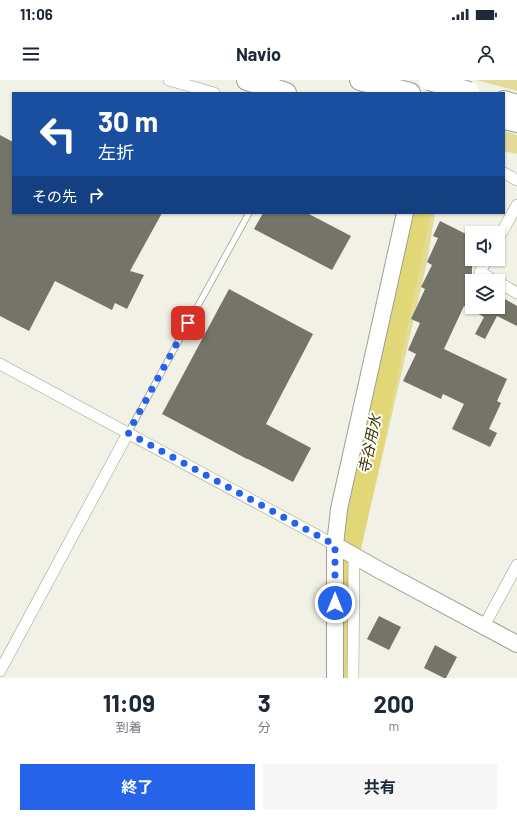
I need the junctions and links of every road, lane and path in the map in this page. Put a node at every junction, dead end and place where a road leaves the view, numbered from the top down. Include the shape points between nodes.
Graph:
1 (169, 80) edge
2 (247, 80) edge
3 (360, 80) edge
4 (429, 80) edge
5 (435, 80) edge
6 (465, 90) edge
7 (211, 92) edge
8 (283, 92) edge
9 (406, 92) edge
10 (432, 92) edge
11 (505, 101) edge
12 (517, 104) edge
13 (505, 119) edge
14 (517, 122) edge
15 (505, 173) edge
16 (517, 180) edge
17 (517, 205) edge
18 (248, 214) edge
19 (404, 214) edge
20 (505, 226) edge
21 (483, 266) edge
22 (483, 274) edge
23 (505, 286) edge
24 (517, 293) edge
25 (0, 364) edge
26 (128, 433) junction
27 (346, 551) junction
28 (517, 565) edge
29 (484, 626) junction
30 (517, 644) edge
31 (0, 671) edge
32 (335, 678) edge
33 (352, 678) edge

1 - 7 street
2 - 8 highway
3 - 9 highway
4 - 6 highway, bridge
5 - 10 street
11 - 12 highway
13 - 14 highway
15 - 16 street
17 - 20 street
18 - 26 lane
19 - 27 street via 339,508
21 - 22 street via 480,272
23 - 24 street
25 - 26 street
26 - 27 street
26 - 31 street
27 - 29 street
27 - 32 street
27 - 33 street
28 - 29 street
29 - 30 street

